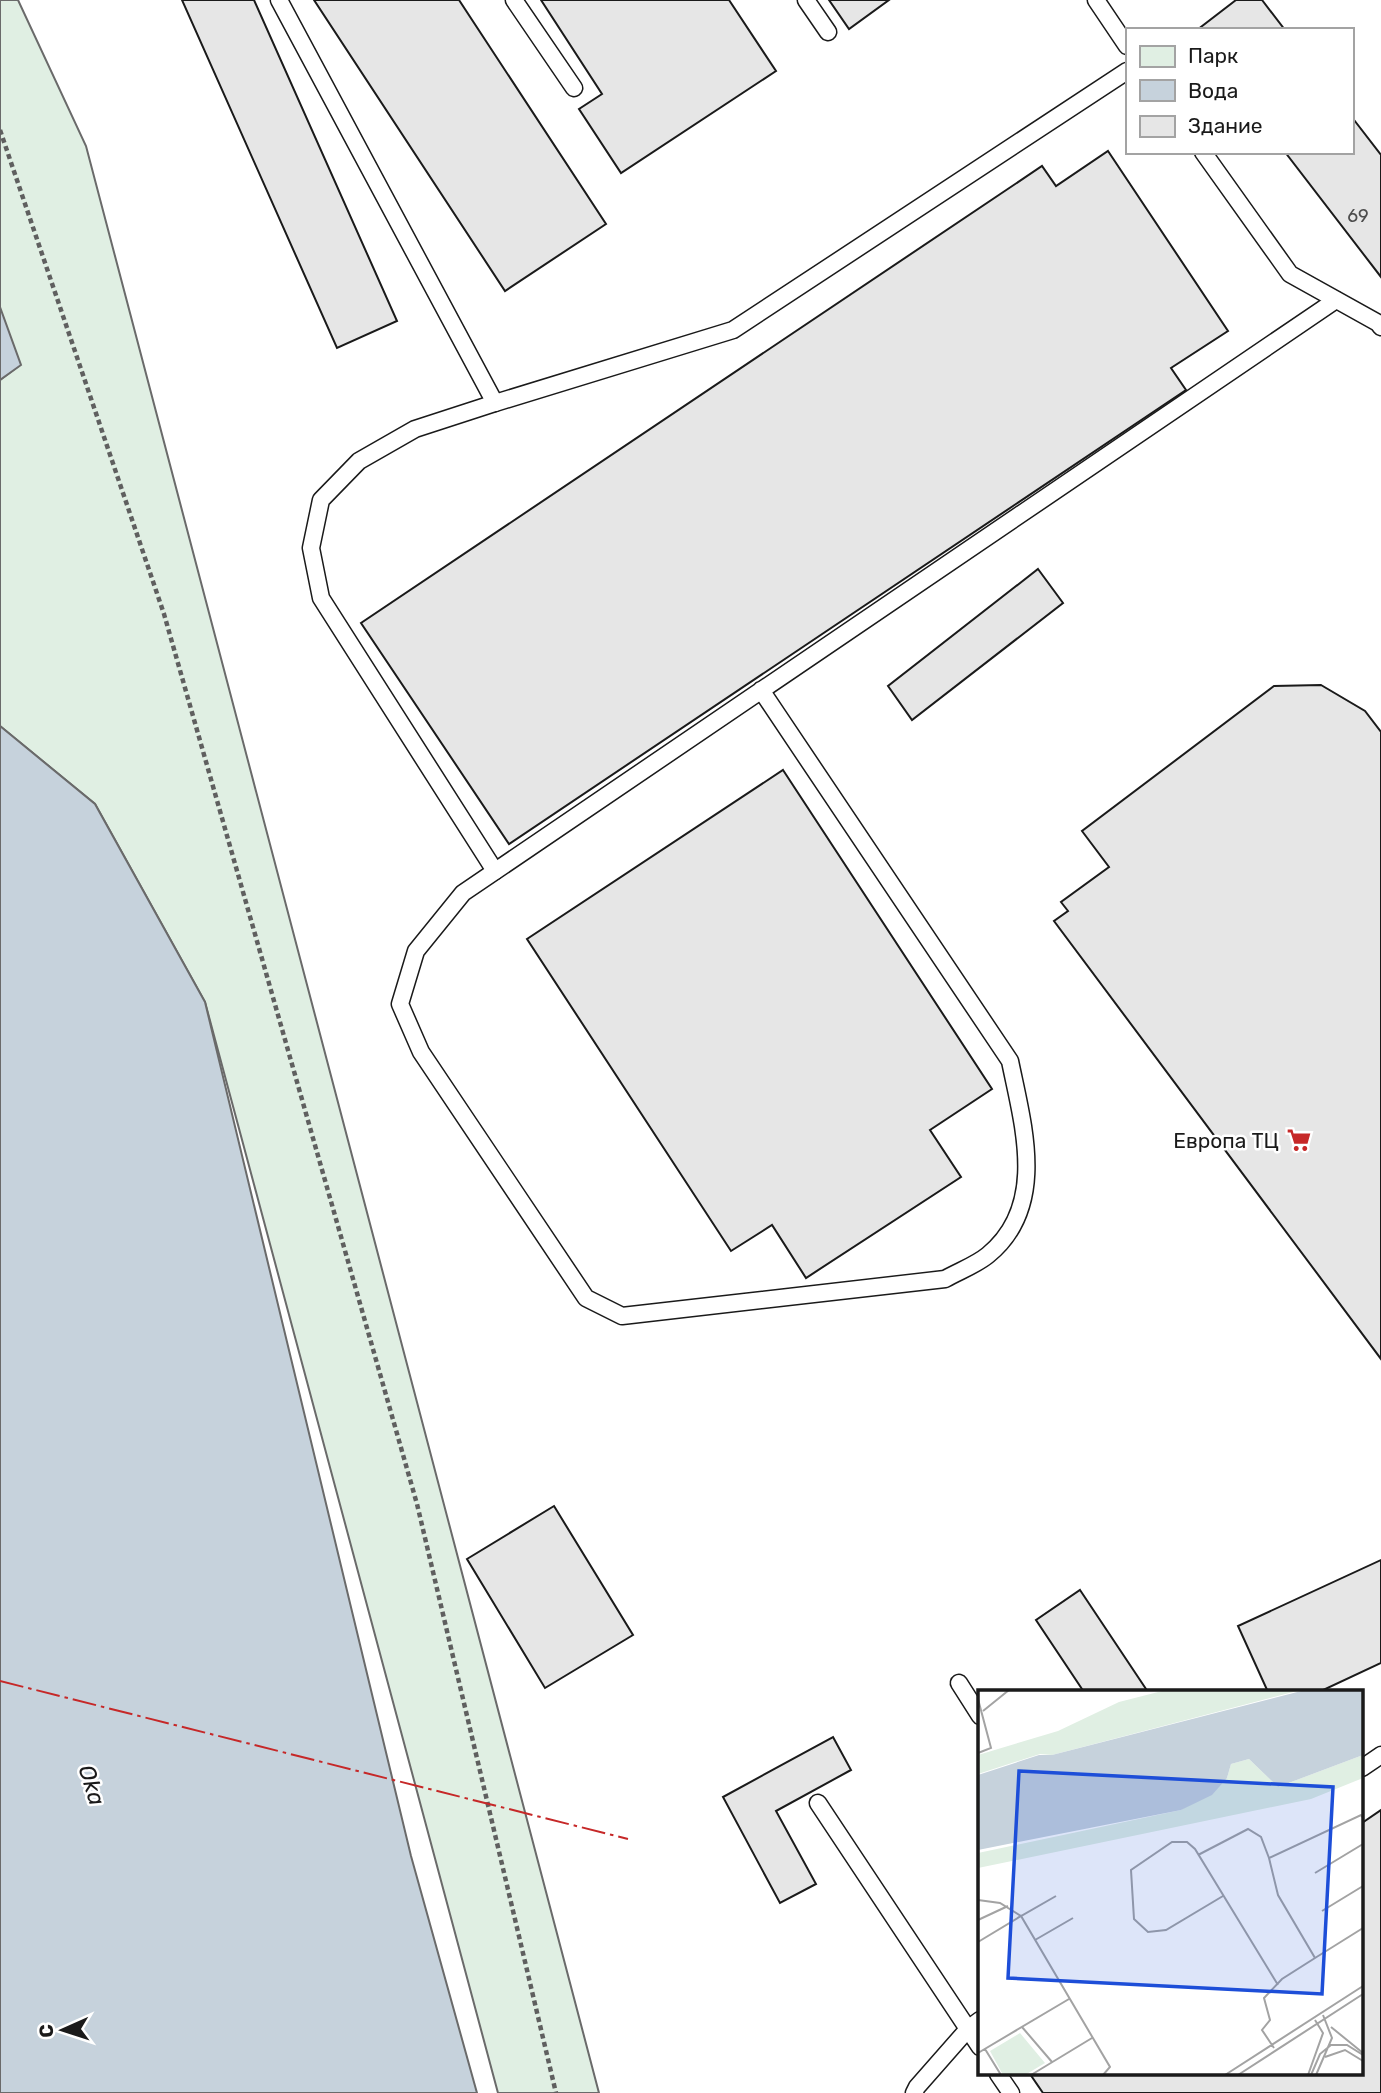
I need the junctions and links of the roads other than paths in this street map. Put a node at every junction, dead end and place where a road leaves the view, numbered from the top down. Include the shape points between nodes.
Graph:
1 (279, 0) edge
2 (514, 0) edge
3 (806, 0) edge
4 (1096, 0) edge
5 (828, 32) dead end
6 (1126, 45) edge
7 (1126, 72) edge
8 (574, 88) dead end
9 (1204, 154) edge
10 (1336, 300) junction
11 (1381, 327) edge
12 (495, 403) junction
13 (761, 690) junction
14 (495, 870) junction
15 (959, 1683) dead end
16 (978, 1713) edge
17 (1381, 1755) edge
18 (1364, 1767) edge
19 (818, 1803) dead end
20 (974, 2024) edge
21 (999, 2076) edge
22 (914, 2093) edge
23 (1011, 2093) edge

1 - 12 lane
2 - 8 lane
3 - 5 lane
4 - 6 lane
7 - 12 lane via 733,330
9 - 10 lane via 1290,274
10 - 11 lane
10 - 13 lane
12 - 14 lane via 415,429 359,461 321,500 311,548 321,598
13 - 14 lane
13 - 14 lane via 1010,1061 1028,1177 1018,1220 988,1255 945,1279 622,1316 586,1298 421,1052 400,1004 416,951 463,892
15 - 16 lane
17 - 18 lane
19 - 20 lane
20 - 22 lane
21 - 23 lane

